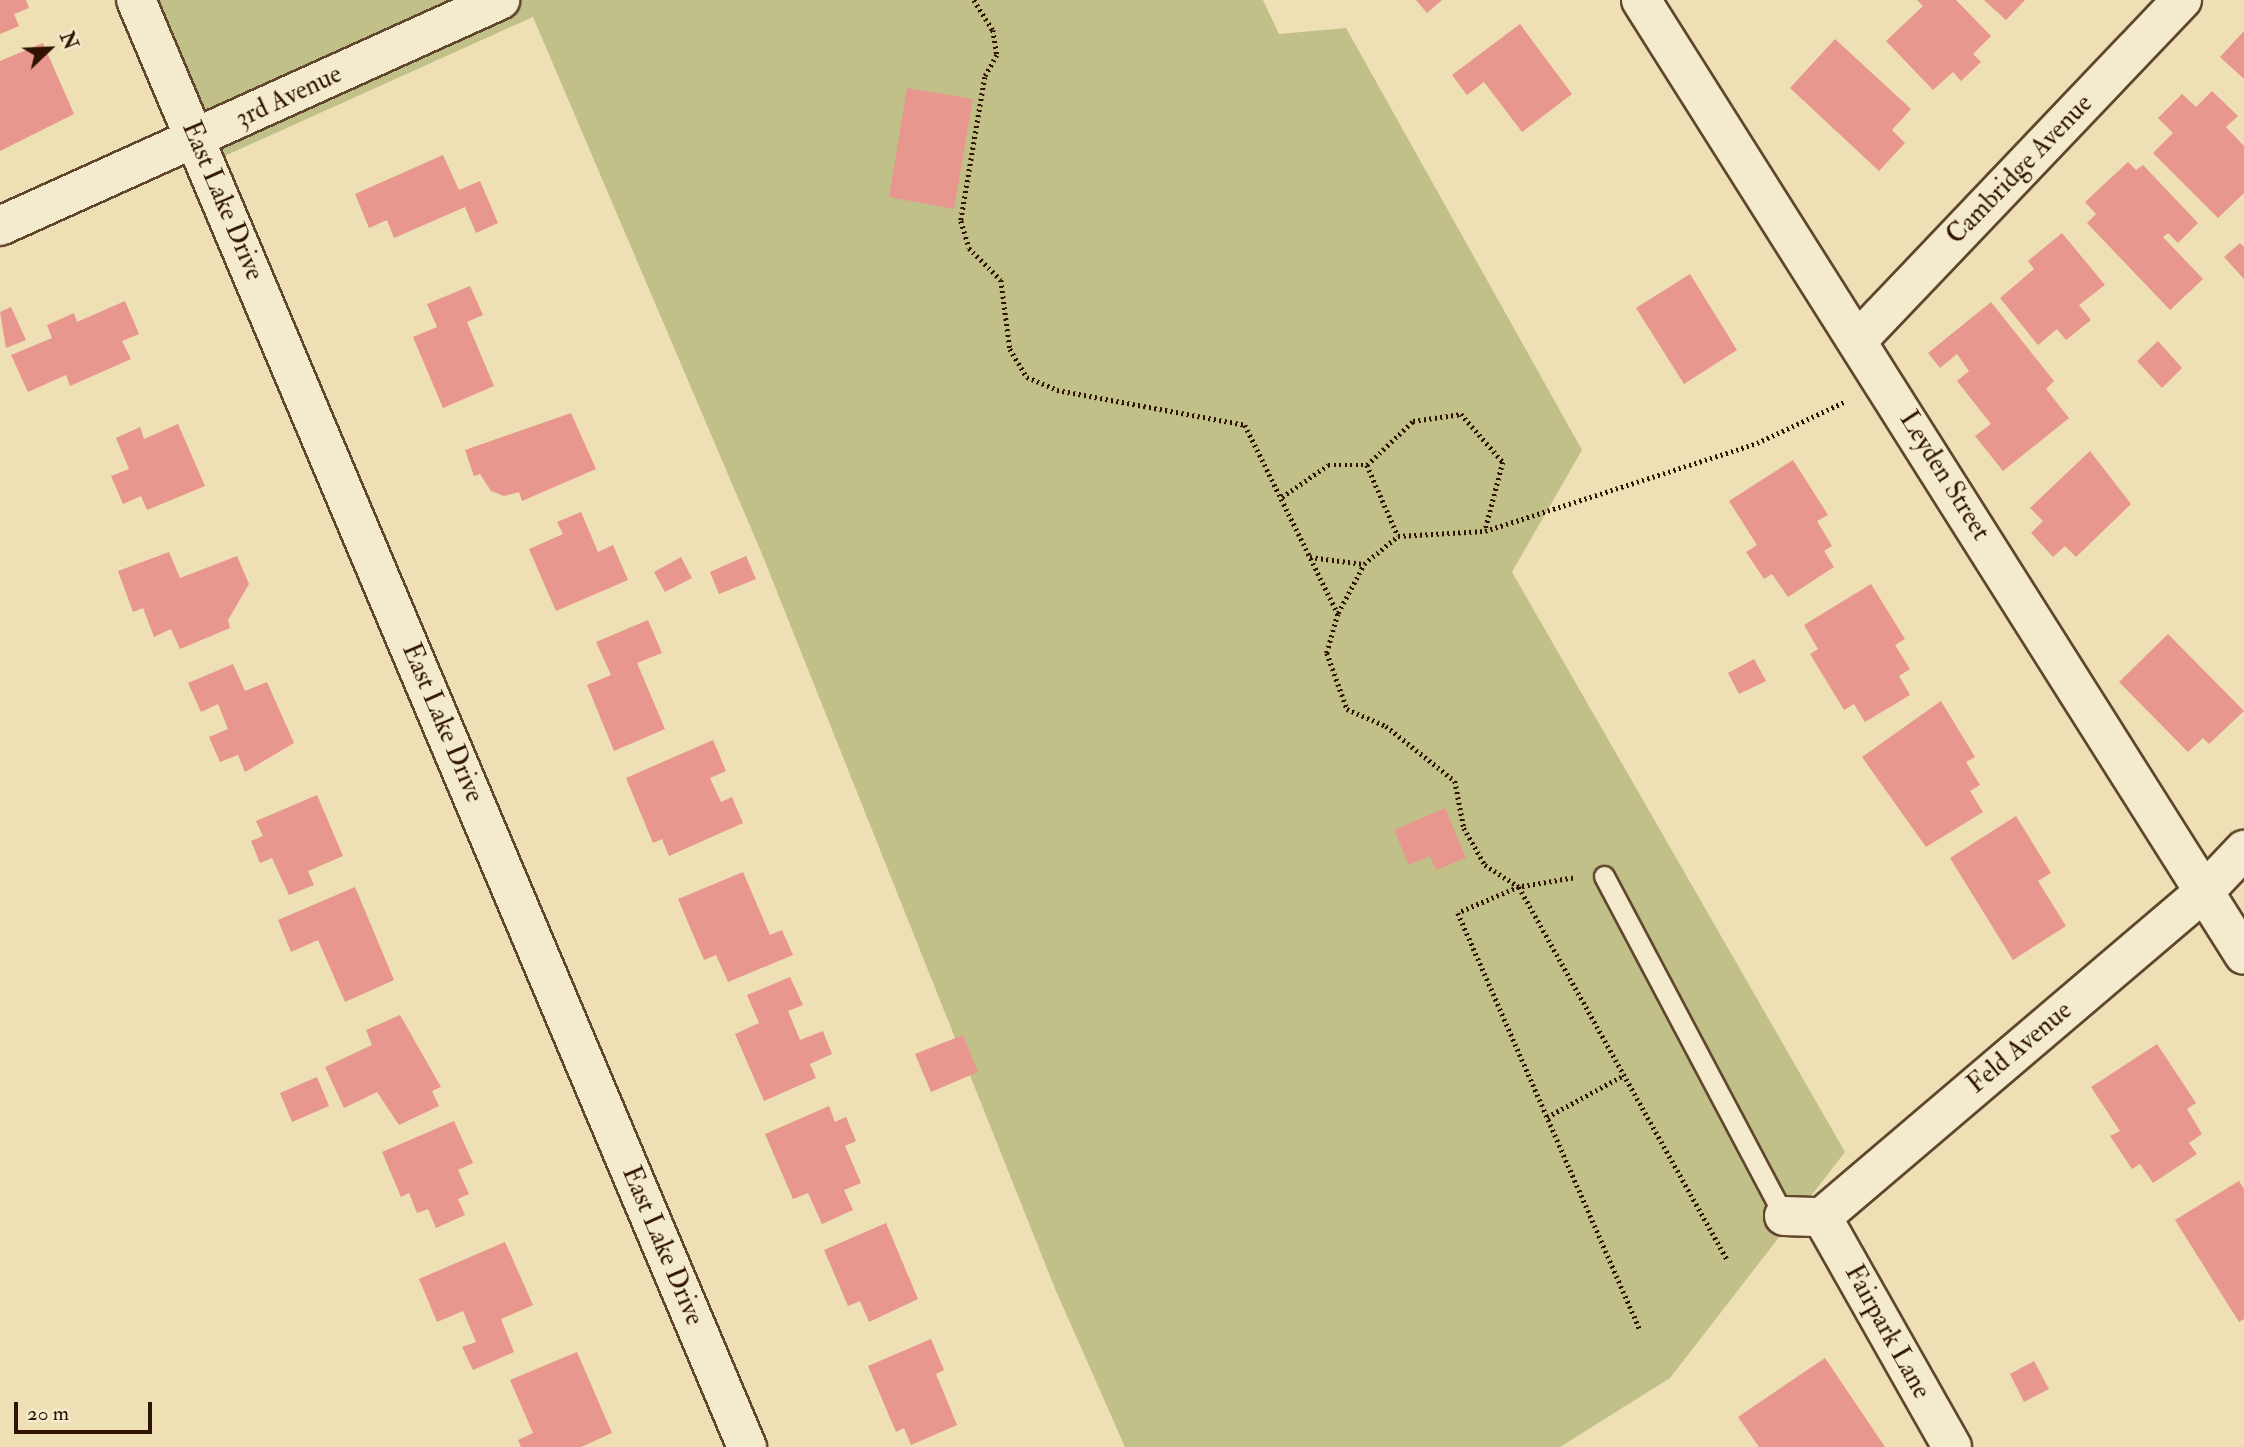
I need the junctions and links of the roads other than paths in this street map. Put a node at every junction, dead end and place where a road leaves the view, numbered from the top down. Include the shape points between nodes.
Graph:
1 (136, 0) edge
2 (499, 0) edge
3 (1641, 0) edge
4 (2182, 0) edge
5 (196, 139) junction
6 (0, 226) edge
7 (1858, 340) junction
8 (2244, 850) edge
9 (1604, 876) road end
10 (2205, 891) junction
11 (2244, 955) edge
12 (1784, 1216) joint
13 (1822, 1217) junction
14 (747, 1447) edge
15 (1952, 1447) edge

1 - 5 street, East Lake Drive
2 - 5 street, 3rd Avenue
3 - 7 street, Leyden Street
4 - 7 street, Cambridge Avenue
5 - 6 street, 3rd Avenue
5 - 14 street, East Lake Drive
7 - 10 street, Leyden Street
8 - 10 street, Feld Avenue
9 - 12 lane
10 - 11 street, Leyden Street
10 - 13 street, Feld Avenue
12 - 13 street
13 - 15 street, Fairpark Lane

